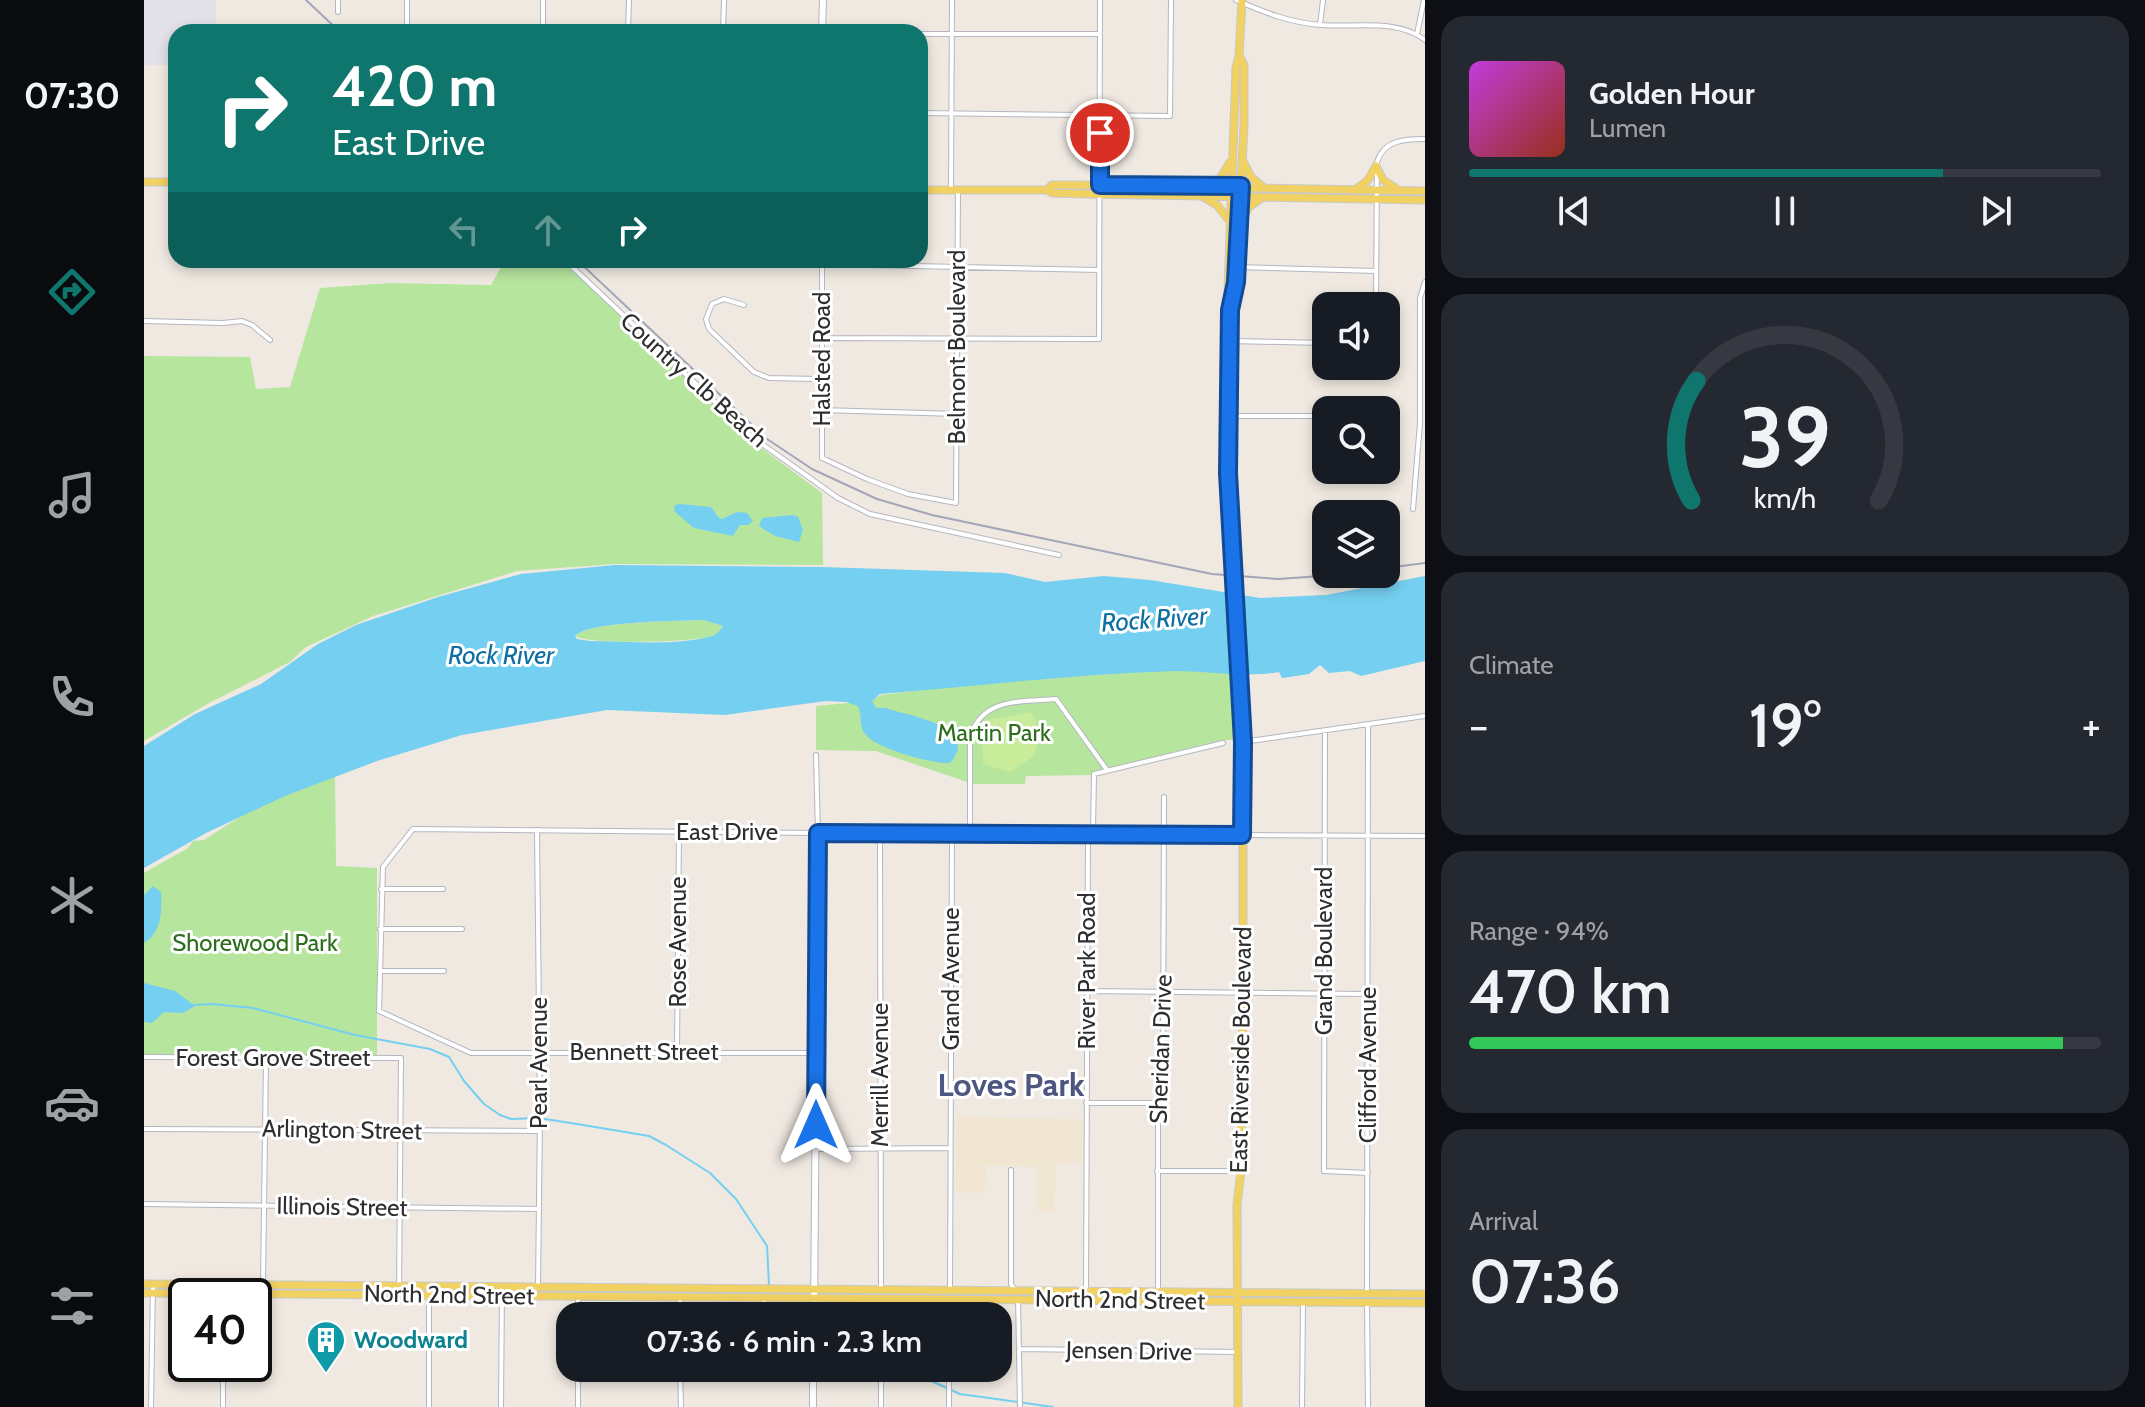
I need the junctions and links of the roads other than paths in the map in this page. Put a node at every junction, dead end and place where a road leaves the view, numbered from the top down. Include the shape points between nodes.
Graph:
1 (338, 0) edge
2 (407, 0) edge
3 (543, 0) edge
4 (629, 0) edge
5 (724, 0) edge
6 (823, 0) edge
7 (952, 0) edge
8 (1100, 0) edge
9 (1171, 0) edge
10 (1323, 0) edge
11 (1424, 0) edge
12 (1240, 1) edge
13 (338, 12) dead end
14 (407, 24) edge
15 (543, 24) edge
16 (628, 24) edge
17 (723, 24) edge
18 (822, 24) edge
19 (1320, 25) junction
20 (928, 34) edge
21 (952, 34) junction
22 (1100, 34) junction
23 (1417, 34) junction
24 (1425, 40) edge
25 (1239, 56) junction
26 (928, 113) edge
27 (951, 113) junction
28 (1100, 114) junction
29 (1425, 139) edge
30 (1231, 160) junction
31 (1242, 160) junction
32 (1376, 166) junction
33 (144, 182) edge
34 (168, 182) edge
35 (1201, 185) junction
36 (1230, 186) junction
37 (1241, 186) junction
38 (1265, 188) junction
39 (928, 190) edge
40 (1100, 190) junction
41 (1355, 190) junction
42 (954, 191) junction
43 (1403, 191) junction
44 (1425, 191) edge
45 (1200, 195) junction
46 (1376, 195) junction
47 (1230, 196) junction
48 (1240, 197) junction
49 (1261, 198) junction
50 (1425, 200) edge
51 (1229, 221) junction
52 (1238, 228) junction
53 (928, 266) edge
54 (957, 267) junction
55 (1237, 267) junction
56 (573, 268) edge
57 (822, 268) edge
58 (1099, 270) junction
59 (1376, 271) junction
60 (1425, 282) edge
61 (1376, 292) edge
62 (1231, 297) junction
63 (744, 305) dead end
64 (144, 321) edge
65 (820, 338) junction
66 (957, 339) junction
67 (270, 340) dead end
68 (1230, 341) junction
69 (1312, 343) edge
70 (820, 379) junction
71 (821, 410) junction
72 (957, 414) junction
73 (1229, 416) junction
74 (1312, 416) edge
75 (956, 503) joint
76 (1413, 509) dead end
77 (1059, 555) dead end
78 (1425, 716) edge
79 (1368, 724) junction
80 (1325, 731) junction
81 (1243, 742) junction
82 (1223, 743) dead end
83 (816, 755) dead end
84 (1107, 770) junction
85 (1164, 797) dead end
86 (537, 830) junction
87 (679, 832) junction
88 (818, 833) junction
89 (880, 833) junction
90 (970, 833) junction
91 (1164, 833) junction
92 (952, 834) junction
93 (1090, 834) junction
94 (1242, 835) junction
95 (1325, 835) junction
96 (1368, 835) junction
97 (1425, 836) edge
98 (381, 889) junction
99 (443, 889) dead end
100 (380, 929) junction
101 (462, 929) dead end
102 (380, 971) junction
103 (444, 971) dead end
104 (1087, 991) junction
105 (1164, 991) junction
106 (1243, 992) junction
107 (1324, 992) junction
108 (1368, 994) junction
109 (539, 1052) junction
110 (677, 1053) junction
111 (817, 1053) junction
112 (144, 1057) edge
113 (266, 1059) junction
114 (1086, 1103) junction
115 (1159, 1103) junction
116 (540, 1128) junction
117 (144, 1129) edge
118 (265, 1129) junction
119 (401, 1131) junction
120 (951, 1148) junction
121 (816, 1149) junction
122 (880, 1149) junction
123 (1011, 1170) dead end
124 (1157, 1171) junction
125 (1241, 1171) junction
126 (1368, 1173) junction
127 (144, 1204) edge
128 (264, 1207) junction
129 (400, 1208) junction
130 (539, 1209) junction
131 (263, 1278) edge
132 (148, 1284) edge
133 (168, 1286) edge
134 (538, 1286) junction
135 (578, 1286) junction
136 (502, 1287) junction
137 (272, 1289) edge
138 (881, 1289) junction
139 (950, 1289) junction
140 (399, 1290) junction
141 (429, 1290) junction
142 (1014, 1290) junction
143 (1157, 1291) junction
144 (1237, 1291) junction
145 (168, 1292) edge
146 (680, 1292) junction
147 (148, 1293) edge
148 (815, 1293) junction
149 (1323, 1293) junction
150 (764, 1294) junction
151 (1367, 1294) junction
152 (1425, 1294) edge
153 (1086, 1295) junction
154 (502, 1296) junction
155 (538, 1297) junction
156 (578, 1298) junction
157 (881, 1298) junction
158 (950, 1298) junction
159 (1018, 1298) junction
160 (1158, 1300) junction
161 (578, 1302) edge
162 (680, 1302) edge
163 (765, 1302) edge
164 (815, 1302) edge
165 (881, 1302) edge
166 (950, 1302) edge
167 (1236, 1302) junction
168 (1303, 1303) junction
169 (1323, 1303) junction
170 (1425, 1303) edge
171 (1367, 1304) junction
172 (1020, 1349) junction
173 (1237, 1352) junction
174 (223, 1382) edge
175 (578, 1382) edge
176 (680, 1382) edge
177 (813, 1382) edge
178 (881, 1382) edge
179 (949, 1382) edge
180 (151, 1407) edge
181 (223, 1407) edge
182 (429, 1407) edge
183 (501, 1407) edge
184 (578, 1407) edge
185 (681, 1407) edge
186 (813, 1407) edge
187 (881, 1407) edge
188 (949, 1407) edge
189 (1020, 1407) edge
190 (1238, 1407) edge
191 (1302, 1407) edge
192 (1368, 1407) edge

1 - 13 street
2 - 14 street
3 - 15 street
4 - 16 street
5 - 17 street
6 - 18 street
7 - 21 street, Belmont Boulevard
8 - 22 street
9 - 28 street via 1170,116
10 - 19 street
11 - 23 street
12 - 19 street via 1279,18
12 - 25 main road
19 - 23 street via 1387,26
20 - 21 street
21 - 22 street
21 - 27 street, Belmont Boulevard
22 - 28 street
23 - 24 street
25 - 30 main road
25 - 31 main road via 1244,65
26 - 27 street
27 - 28 street
27 - 42 street, Belmont Boulevard
28 - 40 street
29 - 32 street via 1393,142 1382,150
30 - 35 main road via 1220,179
30 - 36 main road
31 - 37 main road
31 - 38 main road
32 - 41 main road
32 - 43 main road via 1388,185
32 - 46 street
33 - 34 main road
35 - 36 main road
35 - 40 main road
36 - 37 main road
36 - 47 main road
37 - 38 main road
37 - 48 main road
38 - 41 main road
39 - 42 main road
40 - 42 main road via 1052,185 1047,190
40 - 45 main road
40 - 58 street
41 - 46 main road
42 - 54 street, Belmont Boulevard
43 - 44 main road
43 - 46 main road
45 - 47 main road
45 - 51 main road
46 - 49 main road
46 - 50 main road
46 - 59 street
47 - 48 main road
47 - 51 main road
48 - 49 main road
48 - 52 main road
49 - 52 main road via 1249,207
51 - 62 main road
52 - 55 main road
53 - 54 street
54 - 58 street
54 - 66 street, Belmont Boulevard
55 - 59 street
55 - 62 main road
56 - 77 street, Country Clb Beach via 751,436 838,498 861,511
57 - 65 street, Halsted Road
58 - 66 street via 1099,339
59 - 61 street
60 - 76 street via 1420,298 1420,423
62 - 68 main road, East Riverside Boulevard
63 - 70 street via 724,299 712,304 706,319 709,329 754,372 769,378
64 - 67 street via 242,321
65 - 66 street
65 - 70 street, Halsted Road
66 - 72 street, Belmont Boulevard
68 - 69 street
68 - 73 main road, East Riverside Boulevard
70 - 71 street, Halsted Road
71 - 72 street
71 - 75 street, Halsted Road via 822,458 908,494
72 - 75 street, Belmont Boulevard
73 - 74 street
73 - 81 main road, East Riverside Boulevard, bridge
78 - 79 street
79 - 80 street
79 - 96 street, Clifford Avenue
80 - 81 street
80 - 95 street, Grand Boulevard
81 - 94 main road, East Riverside Boulevard
82 - 84 street
83 - 88 street
84 - 90 street via 1056,699 994,706 982,714 970,737
84 - 93 street, River Park Road via 1092,776
85 - 91 street, Sheridan Drive
86 - 87 street, East Drive
86 - 98 street, East Drive via 413,829 383,867
86 - 109 street, Pearl Avenue
87 - 88 street, East Drive
87 - 110 street, Rose Avenue
88 - 89 street, East Drive
88 - 111 street
89 - 92 street, East Drive
89 - 122 street, Merrill Avenue
90 - 92 street, East Drive
90 - 93 street, East Drive
91 - 93 street, East Drive
91 - 94 street, East Drive
91 - 105 street, Sheridan Drive
92 - 120 street, Grand Avenue
93 - 104 street, River Park Road
94 - 95 street, East Drive
94 - 106 main road, East Riverside Boulevard
95 - 96 street, East Drive
95 - 107 street, Grand Boulevard
96 - 97 street, East Drive
96 - 108 street, Clifford Avenue
98 - 99 street
98 - 100 street
100 - 101 street
100 - 102 street
102 - 103 street
102 - 109 street, Bennett Street via 379,1011 471,1053
104 - 105 street
104 - 114 street, River Park Road
105 - 106 street
105 - 115 street, Sheridan Drive
106 - 107 street
106 - 125 main road, East Riverside Boulevard
107 - 108 street
107 - 126 street, Grand Boulevard via 1324,1171
108 - 126 street, Clifford Avenue
109 - 110 street, Bennett Street
109 - 116 street, Pearl Avenue
110 - 111 street, Bennett Street
111 - 121 street
112 - 113 street, Forest Grove Street
113 - 118 street
113 - 119 street, Forest Grove Street via 401,1058
114 - 115 street
114 - 153 street, River Park Road
115 - 124 street, Sheridan Drive
116 - 119 street, Arlington Street
116 - 130 street, Pearl Avenue
117 - 118 street, Arlington Street
118 - 119 street, Arlington Street
118 - 128 street
119 - 129 street
120 - 122 street
120 - 139 street, Grand Avenue
121 - 122 street
121 - 148 street
122 - 138 street, Merrill Avenue
123 - 142 street
124 - 125 street
124 - 143 street, Sheridan Drive
125 - 144 main road, East Riverside Boulevard
126 - 151 street, Clifford Avenue
127 - 128 street, Illinois Street
128 - 129 street, Illinois Street
128 - 131 street
129 - 130 street, Illinois Street
129 - 140 street
130 - 134 street, Pearl Avenue
132 - 133 main road, North 2nd Street
132 - 147 street
134 - 135 main road, North 2nd Street
134 - 136 main road, North 2nd Street
134 - 155 street, Pearl Avenue
135 - 146 main road, North 2nd Street
135 - 156 street
136 - 141 main road, North 2nd Street
136 - 154 street
137 - 140 main road, North 2nd Street
138 - 139 main road, North 2nd Street
138 - 148 main road, North 2nd Street
138 - 157 street, Merrill Avenue
139 - 142 main road, North 2nd Street
139 - 158 street, Grand Avenue
140 - 141 main road, North 2nd Street
141 - 154 main road, North 2nd Street
141 - 182 street
142 - 153 main road, North 2nd Street
142 - 159 street
143 - 144 main road, North 2nd Street
143 - 153 main road, North 2nd Street
143 - 160 street, Sheridan Drive
144 - 149 main road, North 2nd Street
144 - 167 main road, East Riverside Boulevard
145 - 147 main road, North 2nd Street
146 - 150 main road, North 2nd Street
146 - 156 main road, North 2nd Street
146 - 162 street
147 - 180 street
148 - 150 main road, North 2nd Street
148 - 157 main road, North 2nd Street
148 - 164 street
149 - 151 main road, North 2nd Street
149 - 169 main road
150 - 163 street
151 - 152 main road, North 2nd Street
151 - 171 street, Clifford Avenue
153 - 159 main road, North 2nd Street
153 - 160 main road, North 2nd Street
154 - 155 main road, North 2nd Street
154 - 183 street
155 - 156 main road, North 2nd Street
156 - 161 street
157 - 158 main road, North 2nd Street
157 - 165 street, Merrill Avenue
158 - 159 main road, North 2nd Street
158 - 166 street, Grand Avenue
159 - 172 street
160 - 167 main road, North 2nd Street
167 - 168 main road, North 2nd Street
167 - 173 main road, East Riverside Boulevard
168 - 169 main road, North 2nd Street
168 - 191 street
169 - 171 main road, North 2nd Street
170 - 171 main road, North 2nd Street
171 - 192 street, Clifford Avenue
172 - 173 street, Jensen Drive
172 - 189 street
173 - 190 main road, East Riverside Boulevard
174 - 181 street
175 - 184 street
176 - 185 street
177 - 186 street
178 - 187 street
179 - 188 street

